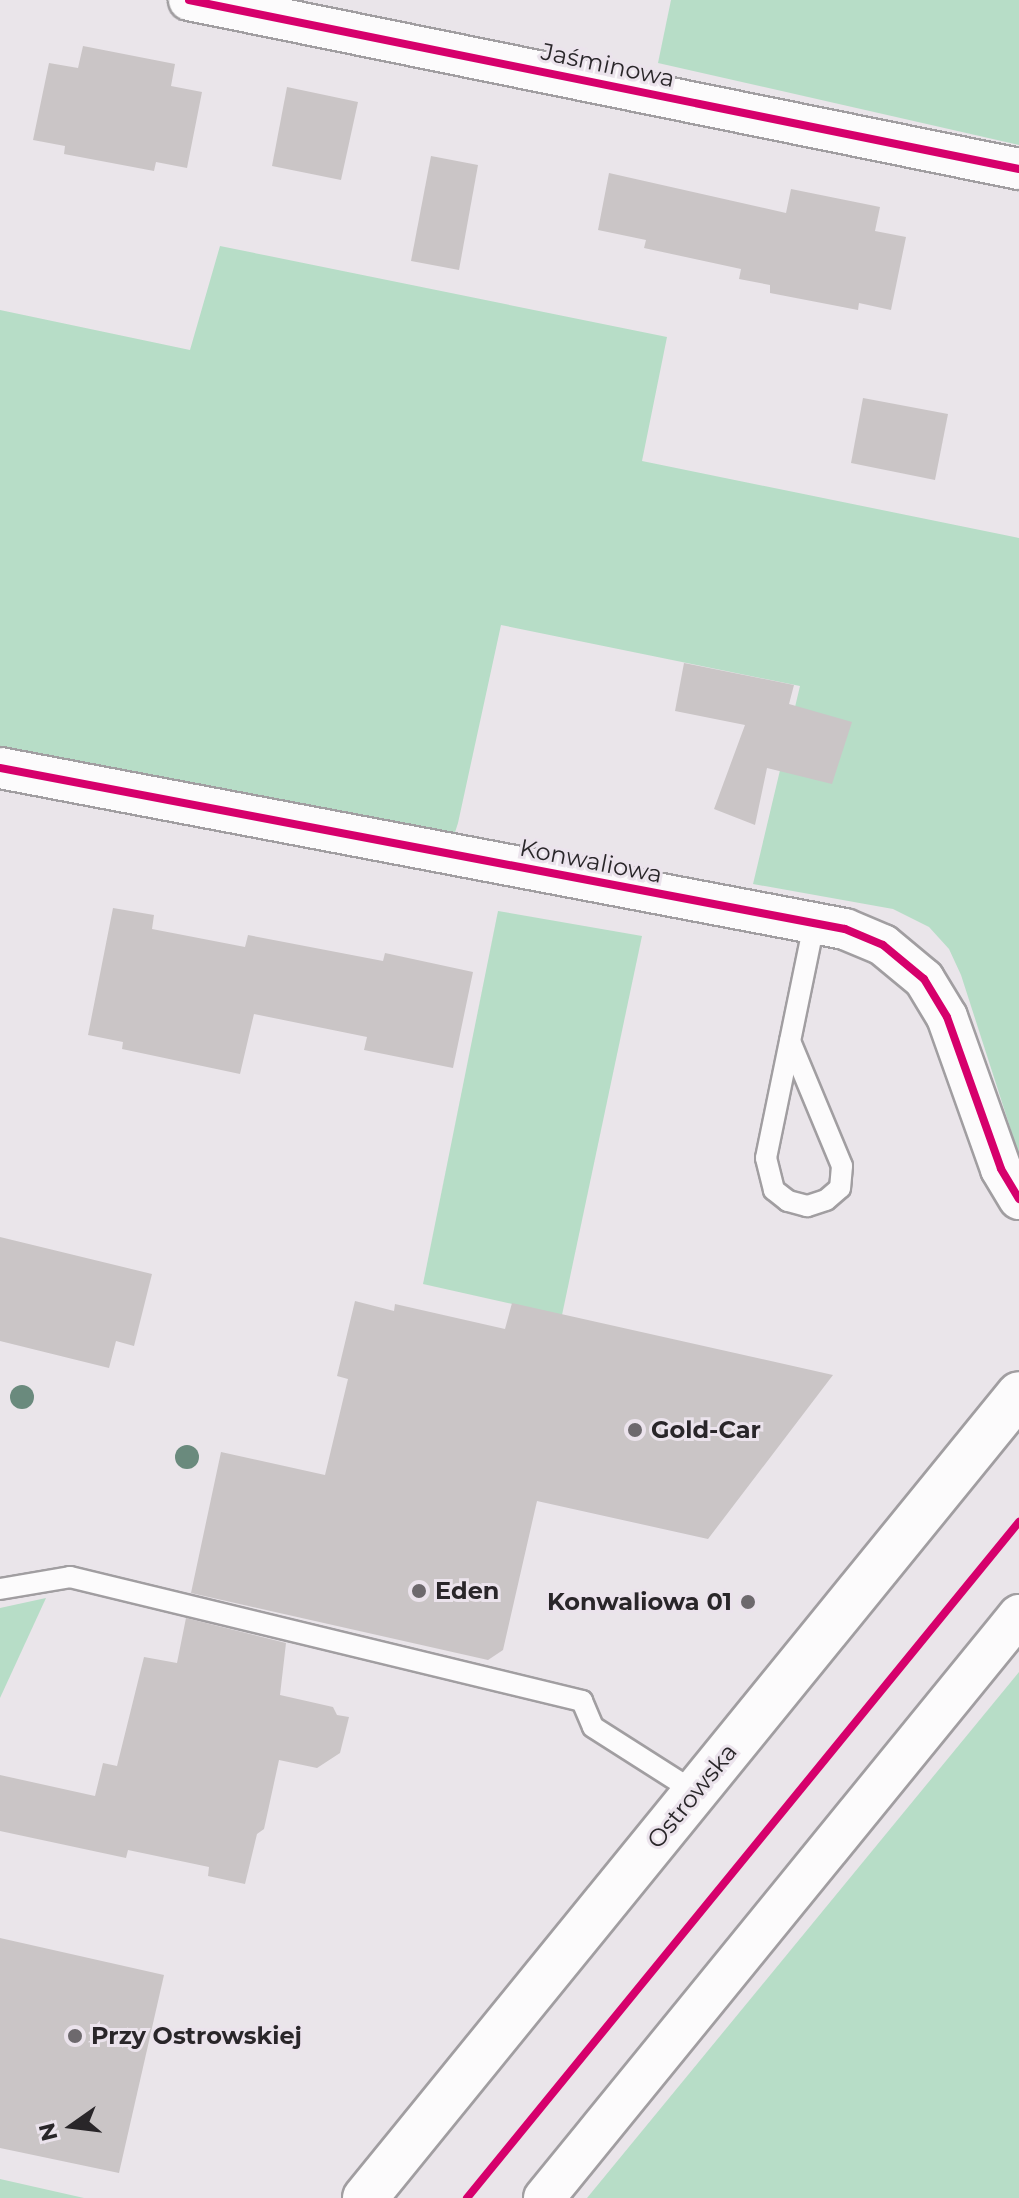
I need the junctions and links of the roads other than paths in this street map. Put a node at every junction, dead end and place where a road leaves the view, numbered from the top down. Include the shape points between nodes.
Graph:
1 (189, 0) edge
2 (1019, 169) edge
3 (0, 768) edge
4 (814, 924) junction
5 (790, 1041) junction
6 (1019, 1199) edge
7 (1019, 1394) edge
8 (0, 1589) edge
9 (1019, 1615) edge
10 (695, 1792) junction
11 (365, 2198) edge
12 (544, 2198) edge

1 - 2 street, Jaśminowa
3 - 4 street, Konwaliowa
4 - 5 lane
4 - 6 street, Konwaliowa via 845,929 883,945 924,979 947,1017 1001,1169
5 - 5 lane via 766,1158 774,1190 807,1206 840,1188 842,1166
7 - 10 main road, Ostrowska
8 - 10 lane via 70,1577 582,1701 593,1727
9 - 12 street
10 - 11 main road, Ostrowska

